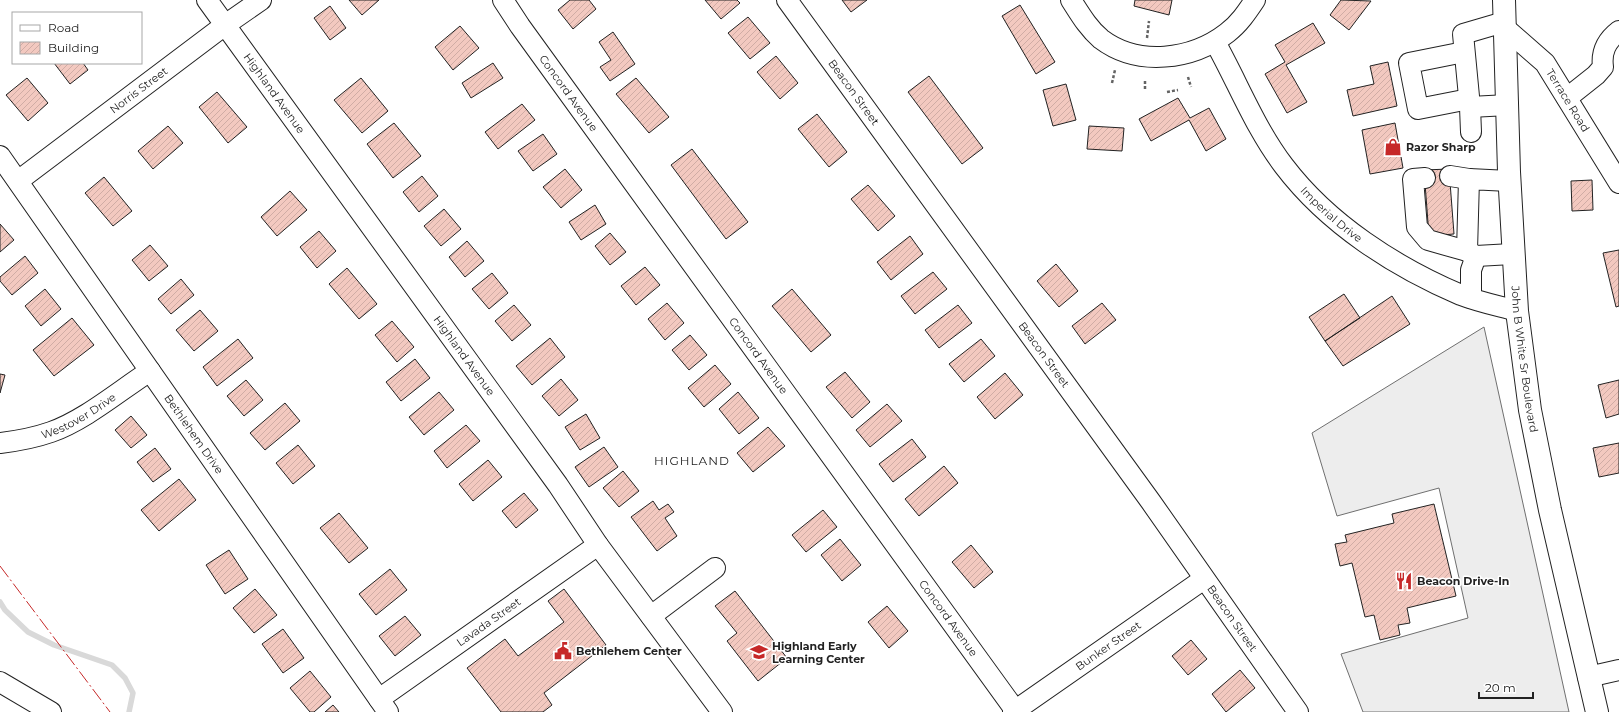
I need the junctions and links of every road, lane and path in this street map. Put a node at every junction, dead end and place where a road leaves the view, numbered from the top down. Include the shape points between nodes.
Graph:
1 (207, 0) edge
2 (261, 0) edge
3 (503, 0) edge
4 (786, 0) edge
5 (1071, 0) edge
6 (1255, 0) edge
7 (1504, 0) edge
8 (1149, 21) dead end
9 (225, 25) junction
10 (1504, 25) junction
11 (1619, 31) edge
12 (1146, 42) dead end
13 (1215, 42) junction
14 (1464, 52) junction
15 (1116, 70) dead end
16 (1188, 77) dead end
17 (1145, 81) dead end
18 (1112, 82) dead end
19 (1191, 87) dead end
20 (1145, 90) dead end
21 (1178, 90) dead end
22 (1167, 92) dead end
23 (1567, 98) junction
24 (1470, 103) junction
25 (1508, 105) junction
26 (1471, 132) dead end
27 (0, 156) edge
28 (1425, 178) dead end
29 (18, 181) junction
30 (1509, 181) junction
31 (1619, 183) edge
32 (1471, 253) junction
33 (1512, 254) junction
34 (1471, 298) junction
35 (1517, 311) junction
36 (150, 371) junction
37 (0, 443) edge
38 (598, 545) junction
39 (715, 568) dead end
40 (1204, 579) junction
41 (651, 616) junction
42 (1619, 670) edge
43 (1588, 677) junction
44 (0, 682) edge
45 (384, 705) edge
46 (1014, 711) edge
47 (51, 712) edge
48 (722, 712) edge
49 (1298, 712) edge
50 (1597, 712) edge

1 - 9 street, Highland Avenue
2 - 9 street, Norris Street
3 - 46 street, Concord Avenue
4 - 40 street, Beacon Street via 1151,502
5 - 13 street via 1088,25 1102,39 1118,49 1155,57 1174,56 1193,52
6 - 13 street via 1244,17
7 - 10 main road, John B White Sr Boulevard
8 - 12 path
9 - 29 street, Norris Street
9 - 38 street, Highland Avenue
10 - 14 street via 1463,34
10 - 23 street, Terrace Road via 1545,63
10 - 25 main road, John B White Sr Boulevard
11 - 23 street via 1601,55 1603,67
13 - 34 street, Imperial Drive via 1265,138 1305,192 1329,214 1390,258
14 - 24 street
14 - 24 street via 1409,63 1418,109
15 - 18 path
16 - 19 path
17 - 20 path
21 - 22 path
23 - 31 street, Terrace Road
24 - 25 street
24 - 26 street
25 - 30 main road, John B White Sr Boulevard
27 - 29 street, Bethlehem Drive
28 - 32 street via 1413,179 1418,227 1428,240
29 - 36 street, Bethlehem Drive
30 - 32 street via 1459,178
30 - 33 main road, John B White Sr Boulevard
32 - 33 street
32 - 34 street
33 - 35 main road, John B White Sr Boulevard
34 - 35 street, Imperial Drive
35 - 43 main road, John B White Sr Boulevard via 1537,446
36 - 37 street, Westover Drive via 77,420 52,432
36 - 45 street, Bethlehem Drive
38 - 41 street, Highland Avenue
38 - 45 street, Lavada Street
39 - 41 street
40 - 46 street, Bunker Street
40 - 49 street, Beacon Street
41 - 48 street, Highland Avenue
42 - 43 street
43 - 50 main road, John B White Sr Boulevard
44 - 47 street

